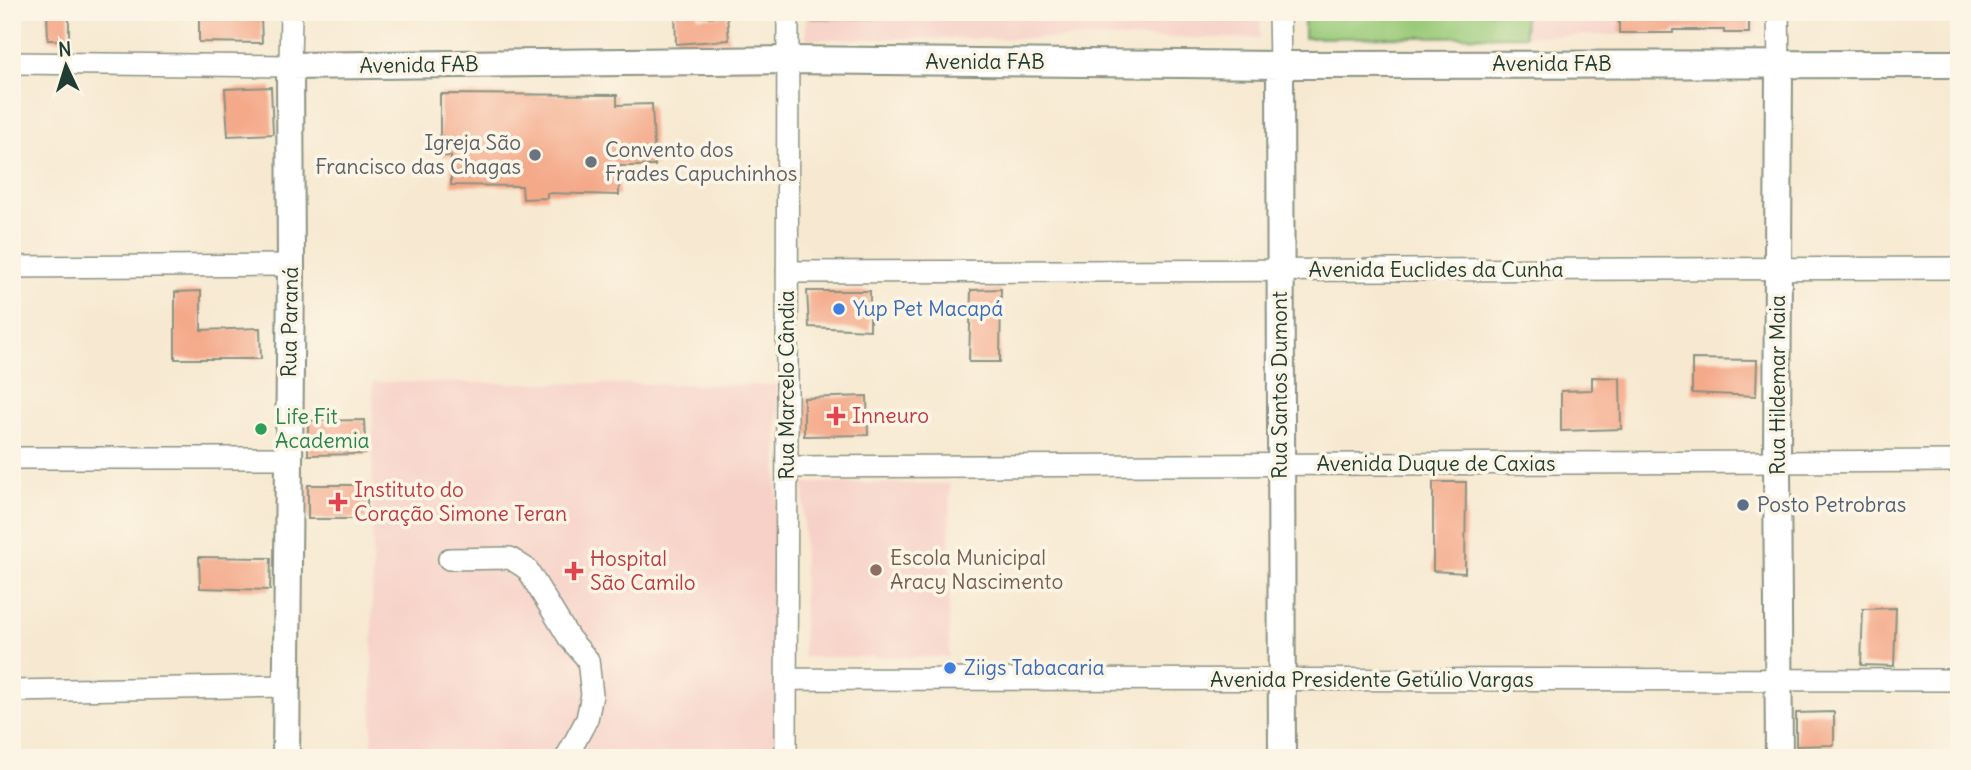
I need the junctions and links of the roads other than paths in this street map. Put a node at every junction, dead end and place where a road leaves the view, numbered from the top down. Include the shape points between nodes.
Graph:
1 (290, 12) edge
2 (788, 12) edge
3 (1279, 12) edge
4 (1778, 12) edge
5 (788, 60) junction
6 (12, 63) edge
7 (1779, 64) junction
8 (1959, 64) edge
9 (1280, 65) junction
10 (290, 66) junction
11 (291, 265) junction
12 (12, 267) edge
13 (1959, 268) edge
14 (1779, 270) junction
15 (1279, 271) junction
16 (787, 272) junction
17 (12, 458) edge
18 (289, 458) junction
19 (1959, 461) edge
20 (1777, 463) junction
21 (1279, 465) junction
22 (787, 467) junction
23 (449, 559) dead end
24 (786, 679) junction
25 (1281, 680) junction
26 (1779, 680) junction
27 (1959, 680) edge
28 (286, 686) junction
29 (12, 691) edge
30 (286, 758) edge
31 (566, 758) edge
32 (786, 758) edge
33 (1282, 758) edge
34 (1779, 758) edge

1 - 10 street, Rua Paraná
2 - 5 street, Rua Marcelo Cândia
3 - 9 street, Rua Santos Dumont
4 - 7 street, Rua Hildemar Maia
5 - 9 main road, Avenida FAB
5 - 10 main road, Avenida FAB
5 - 16 street, Rua Marcelo Cândia
6 - 10 street, Avenida FAB
7 - 8 main road, Avenida FAB
7 - 9 main road, Avenida FAB
7 - 14 main road, Rua Hildemar Maia
9 - 15 main road, Rua Santos Dumont
10 - 11 main road, Rua Paraná
11 - 12 street
11 - 18 main road, Rua Paraná
13 - 14 street, Avenida Euclides da Cunha
14 - 15 street, Avenida Euclides da Cunha
14 - 20 main road, Rua Hildemar Maia
15 - 16 street, Avenida Euclides da Cunha
15 - 21 main road, Rua Santos Dumont
16 - 22 street, Rua Marcelo Cândia
17 - 18 street
18 - 28 main road, Rua Paraná
19 - 20 street, Avenida Duque de Caxias
20 - 21 street, Avenida Duque de Caxias
20 - 26 main road, Rua Hildemar Maia
21 - 22 street, Avenida Duque de Caxias
21 - 25 main road, Rua Santos Dumont
22 - 24 street, Rua Marcelo Cândia
23 - 31 street via 510,558 527,569 569,638 588,660 592,695 587,719
24 - 25 street, Avenida Presidente Getúlio Vargas
24 - 32 street, Rua Marcelo Cândia
25 - 26 street, Avenida Presidente Getúlio Vargas
25 - 33 main road, Rua Santos Dumont
26 - 27 street, Avenida Presidente Getúlio Vargas
26 - 34 main road, Rua Hildemar Maia
28 - 29 street
28 - 30 main road, Rua Paraná

